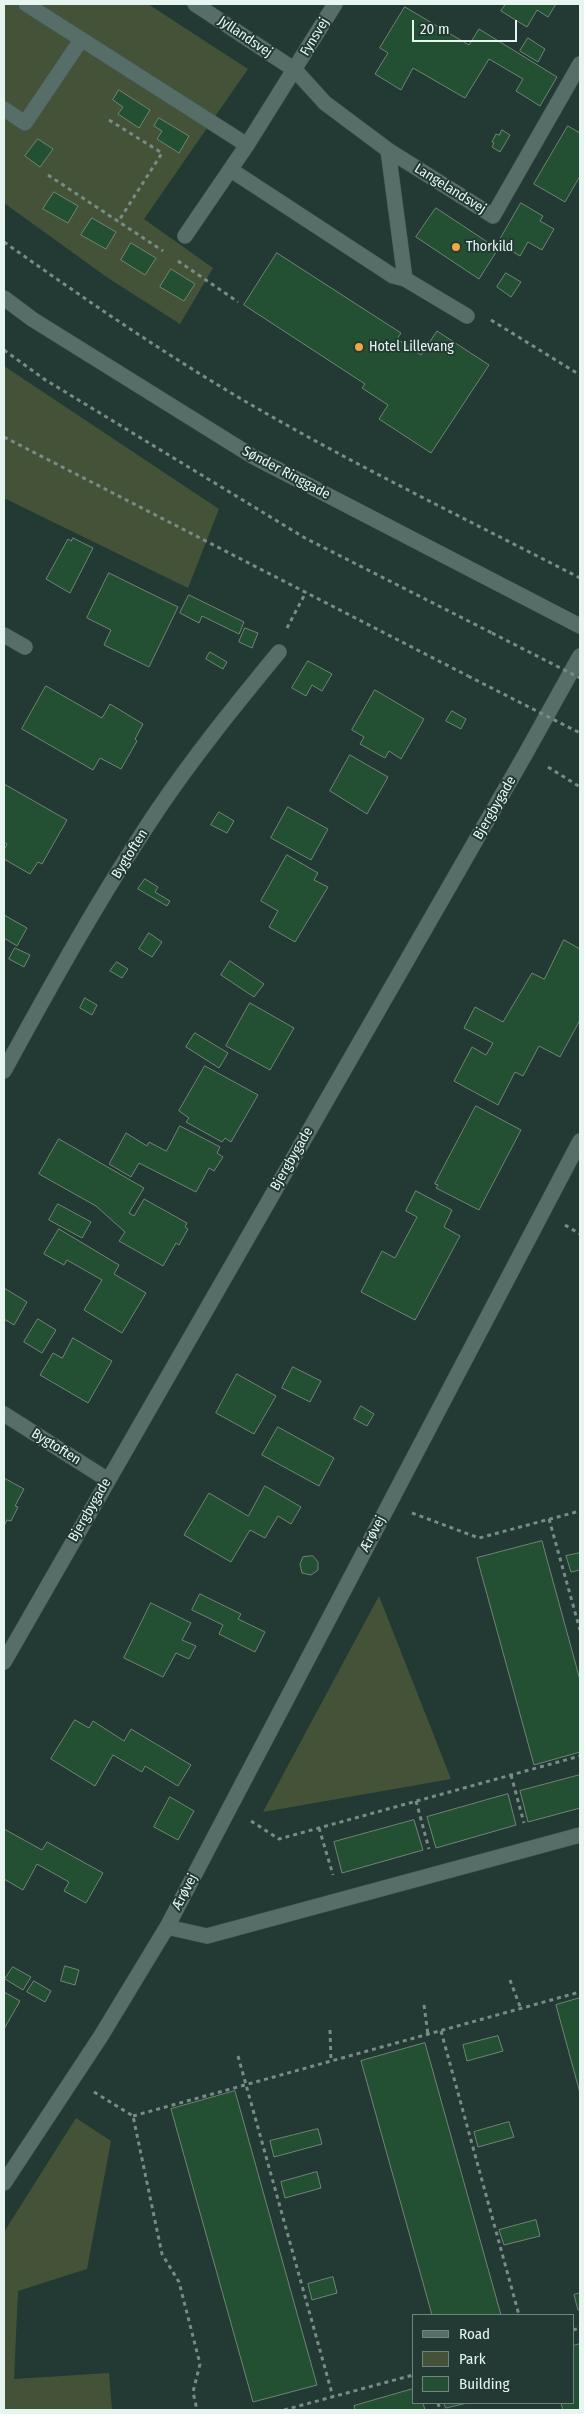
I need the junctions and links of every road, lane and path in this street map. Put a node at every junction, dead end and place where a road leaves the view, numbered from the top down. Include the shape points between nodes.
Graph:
1 (26, 4) edge
2 (195, 4) edge
3 (335, 4) edge
4 (81, 40) junction
5 (580, 64) edge
6 (295, 70) junction
7 (4, 109) edge
8 (109, 120) dead end
9 (247, 145) junction
10 (388, 150) junction
11 (231, 170) junction
12 (48, 176) dead end
13 (118, 222) junction
14 (185, 236) dead end
15 (4, 242) edge
16 (164, 252) dead end
17 (172, 257) dead end
18 (405, 279) junction
19 (4, 298) edge
20 (238, 302) dead end
21 (467, 316) joint
22 (4, 350) edge
23 (580, 375) edge
24 (4, 437) edge
25 (580, 578) edge
26 (306, 592) junction
27 (580, 626) edge
28 (4, 635) edge
29 (25, 646) dead end
30 (279, 652) joint
31 (580, 656) edge
32 (580, 678) edge
33 (580, 733) edge
34 (526, 754) junction
35 (580, 787) edge
36 (4, 1072) edge
37 (580, 1141) edge
38 (4, 1414) edge
39 (108, 1480) junction
40 (388, 1504) junction
41 (580, 1511) edge
42 (549, 1519) junction
43 (580, 1630) edge
44 (4, 1662) edge
45 (580, 1756) edge
46 (511, 1775) junction
47 (416, 1801) junction
48 (230, 1807) junction
49 (319, 1828) junction
50 (580, 1835) edge
51 (530, 1848) junction
52 (435, 1874) junction
53 (340, 1900) junction
54 (166, 1927) junction
55 (510, 1980) dead end
56 (580, 1992) edge
57 (424, 2005) dead end
58 (521, 2009) junction
59 (330, 2030) dead end
60 (441, 2031) junction
61 (428, 2034) junction
62 (238, 2056) dead end
63 (331, 2061) junction
64 (73, 2079) junction
65 (246, 2085) junction
66 (133, 2116) junction
67 (4, 2183) edge
68 (519, 2314) edge
69 (412, 2375) edge
70 (332, 2397) junction
71 (197, 2410) edge
72 (284, 2410) edge

1 - 4 street
2 - 6 street, Jyllandsvej
3 - 6 street, Fynsvej
4 - 7 street via 26,124
4 - 9 street
5 - 10 street, Langelandsvej via 493,216
6 - 9 street, Fynsvej
6 - 10 street, Langelandsvej via 324,103
8 - 13 path via 162,153
9 - 11 street, Fynsvej
10 - 18 street
11 - 14 street, Fynsvej
11 - 18 street via 393,276
12 - 13 path
13 - 16 path
15 - 25 path via 125,328 244,400
17 - 20 path
18 - 21 street
19 - 27 street, Sønder Ringgade via 32,319 252,456
21 - 23 path via 484,316
22 - 32 path, bridge via 44,380 305,538
24 - 26 path
26 - 30 path via 282,638
26 - 33 path, bridge
28 - 29 street
30 - 36 street, Bygtoften via 158,810 74,942
31 - 34 street, Bjergbygade
34 - 35 path
34 - 39 street, Bjergbygade
37 - 40 street, Ærøvej
38 - 39 street, Bygtoften
39 - 44 street, Bjergbygade
40 - 42 path via 479,1538
40 - 48 street, Ærøvej
41 - 42 path
42 - 43 path
45 - 46 path
46 - 47 path
46 - 51 path
47 - 49 path
47 - 52 path
48 - 49 path via 279,1839
48 - 54 street, Ærøvej
49 - 53 path
50 - 51 street, Ærøvej
51 - 52 street, Ærøvej
52 - 53 street, Ærøvej
53 - 54 street, Ærøvej via 207,1936
54 - 64 street, Ærøvej
55 - 58 path
56 - 58 path
57 - 61 path
58 - 60 path
59 - 63 path
60 - 61 path
60 - 68 path
61 - 63 path
62 - 65 path
63 - 65 path
64 - 66 path
64 - 67 street, Ærøvej
65 - 66 path
65 - 70 path
66 - 71 path via 162,2254 179,2282 200,2364 193,2392
69 - 70 path
70 - 72 path

